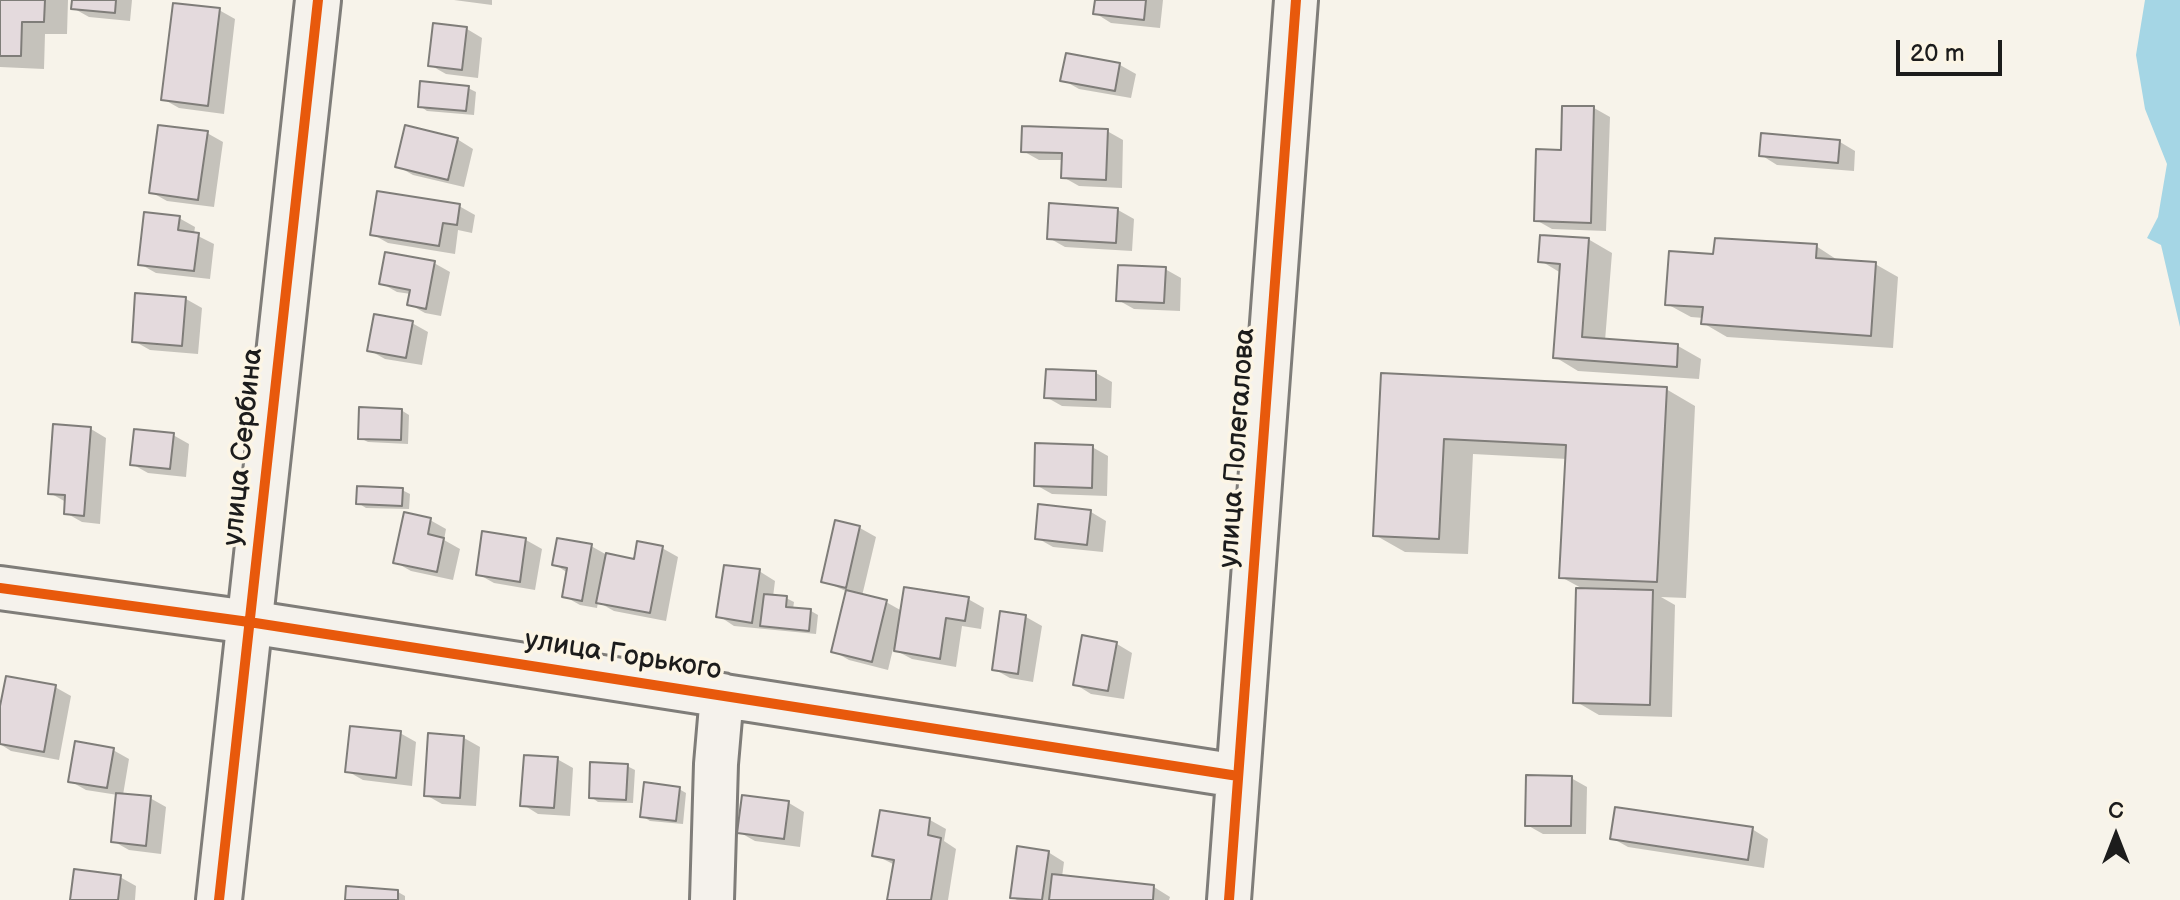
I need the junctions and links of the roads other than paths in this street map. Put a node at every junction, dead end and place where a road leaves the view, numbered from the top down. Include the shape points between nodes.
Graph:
1 (318, 0) edge
2 (1296, 0) edge
3 (0, 588) edge
4 (249, 622) junction
5 (722, 695) junction
6 (1238, 776) junction
7 (219, 900) edge
8 (712, 900) edge
9 (1229, 900) edge

1 - 4 street, улица Сербина
2 - 6 street, улица Полегалова
3 - 4 street, улица Горького
4 - 5 street, улица Горького
4 - 7 street, улица Сербина
5 - 6 street, улица Горького
5 - 8 street
6 - 9 street, улица Полегалова

